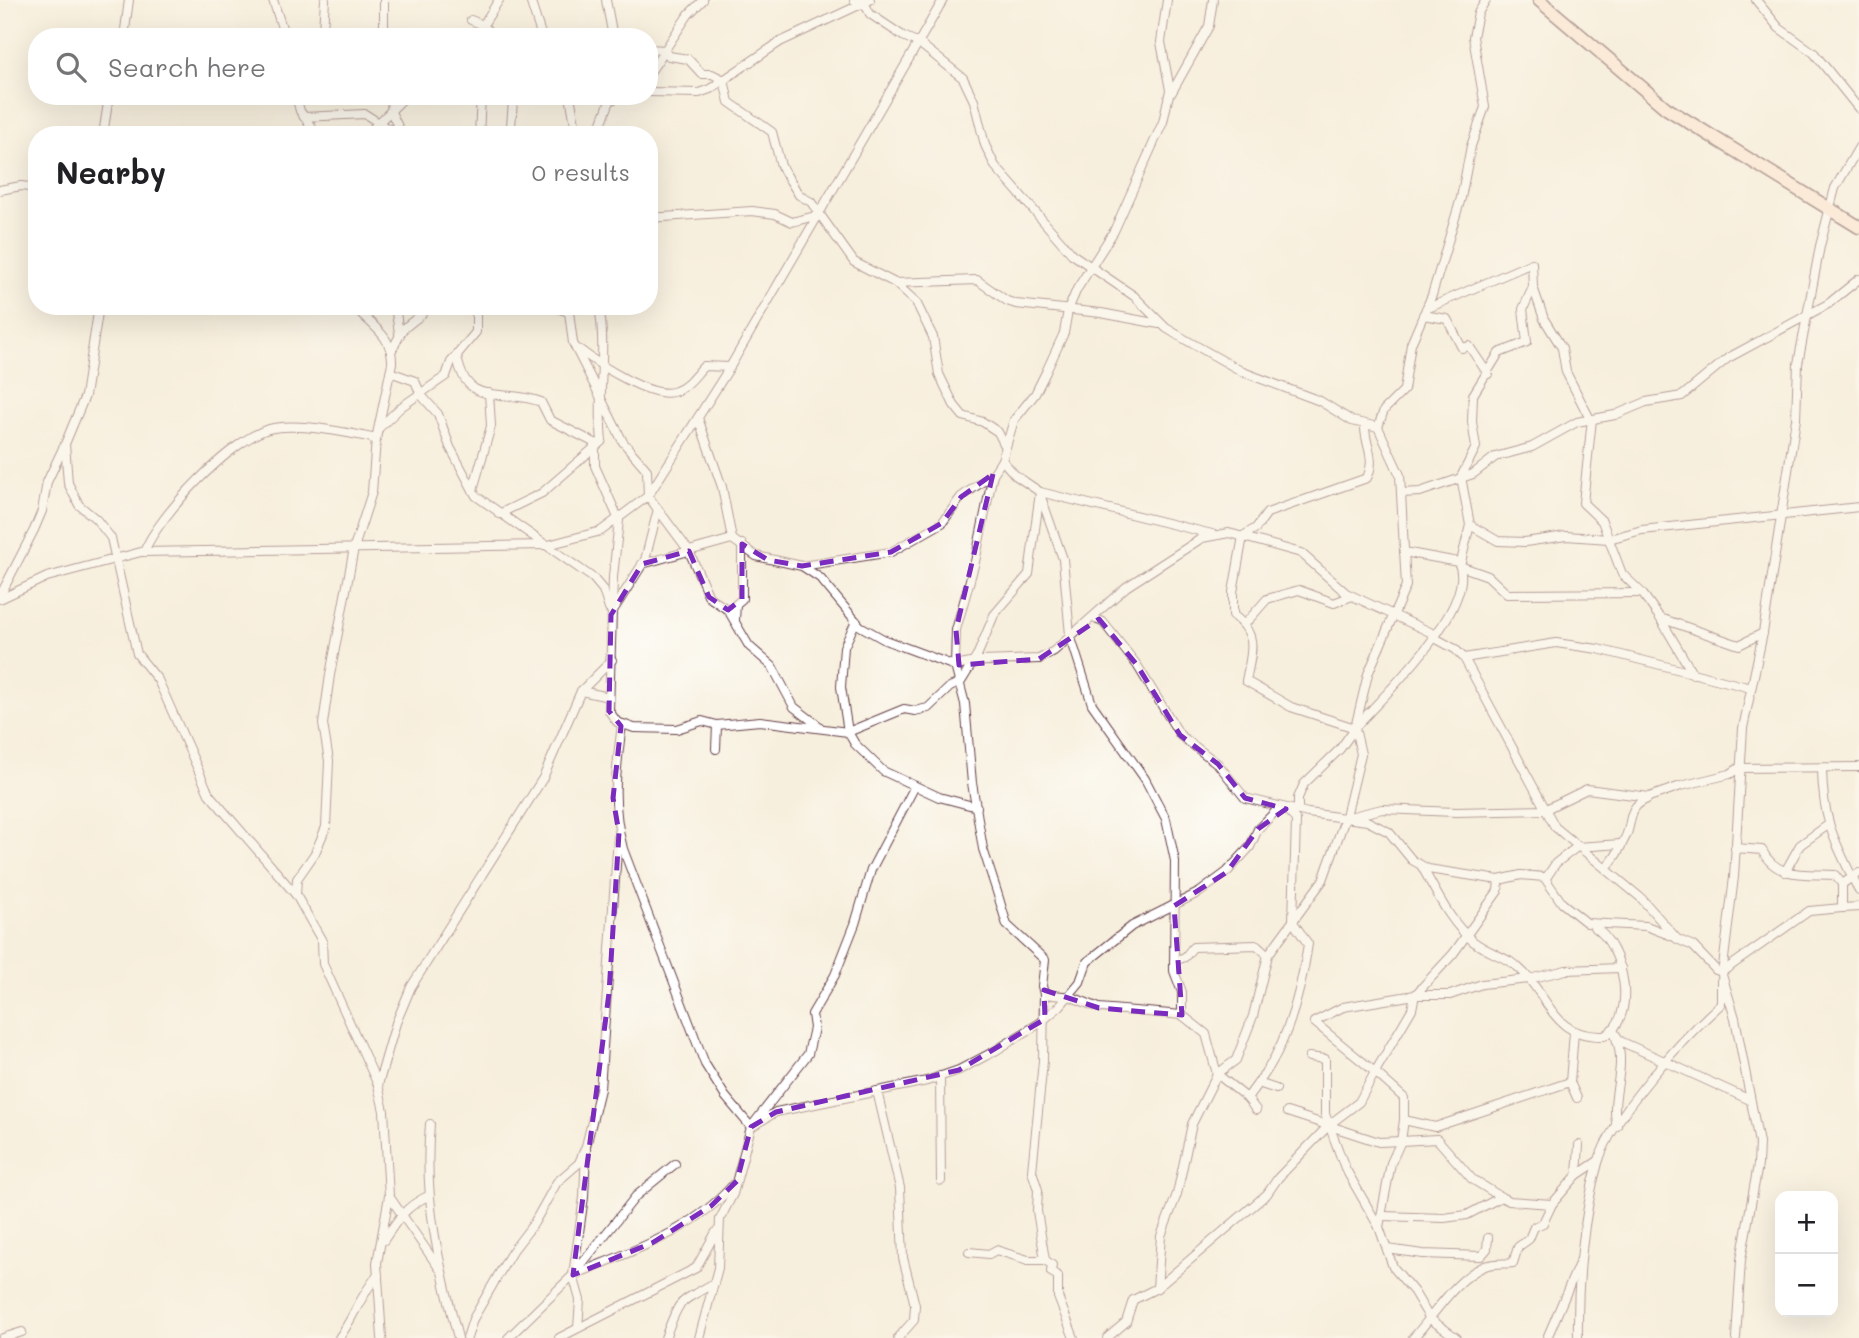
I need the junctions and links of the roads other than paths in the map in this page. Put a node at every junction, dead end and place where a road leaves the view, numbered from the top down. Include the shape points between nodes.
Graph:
1 (129, 0) edge
2 (273, 0) edge
3 (325, 0) edge
4 (384, 0) edge
5 (499, 0) edge
6 (530, 0) edge
7 (606, 0) edge
8 (703, 0) edge
9 (854, 0) edge
10 (943, 0) edge
11 (1167, 0) edge
12 (1213, 0) edge
13 (1486, 0) edge
14 (1539, 0) edge
15 (1756, 0) edge
16 (866, 2) edge
17 (471, 20) dead end
18 (483, 25) junction
19 (125, 28) edge
20 (282, 28) edge
21 (323, 28) edge
22 (384, 28) edge
23 (486, 28) edge
24 (539, 28) edge
25 (613, 28) edge
26 (919, 43) junction
27 (658, 50) edge
28 (665, 50) junction
29 (658, 60) edge
30 (724, 80) junction
31 (658, 93) edge
32 (1170, 97) junction
33 (107, 105) edge
34 (299, 105) edge
35 (391, 105) edge
36 (398, 105) edge
37 (481, 105) edge
38 (512, 105) edge
39 (572, 105) edge
40 (608, 105) edge
41 (1859, 109) edge
42 (391, 112) junction
43 (304, 117) junction
44 (380, 124) junction
45 (103, 126) edge
46 (310, 126) edge
47 (377, 126) edge
48 (384, 126) edge
49 (396, 126) edge
50 (479, 126) edge
51 (511, 126) edge
52 (575, 126) edge
53 (600, 126) edge
54 (1859, 147) edge
55 (28, 187) edge
56 (0, 190) edge
57 (1828, 210) junction
58 (819, 215) junction
59 (658, 217) edge
60 (1859, 227) edge
61 (1091, 265) junction
62 (1859, 279) edge
63 (895, 284) junction
64 (1534, 287) junction
65 (1068, 310) junction
66 (1426, 311) junction
67 (1808, 314) junction
68 (98, 315) edge
69 (363, 315) edge
70 (397, 315) edge
71 (421, 315) edge
72 (476, 315) edge
73 (569, 315) edge
74 (601, 315) edge
75 (1163, 325) junction
76 (397, 340) junction
77 (573, 343) junction
78 (393, 350) junction
79 (457, 356) junction
80 (601, 363) junction
81 (730, 367) junction
82 (390, 372) junction
83 (1488, 374) junction
84 (600, 392) junction
85 (489, 393) junction
86 (421, 395) junction
87 (698, 418) junction
88 (1591, 419) junction
89 (1365, 425) junction
90 (1378, 427) junction
91 (379, 428) junction
92 (703, 434) dead end
93 (376, 439) junction
94 (596, 443) junction
95 (65, 444) junction
96 (1004, 444) junction
97 (1002, 460) junction
98 (993, 474) junction
99 (1461, 477) junction
100 (473, 490) junction
101 (1040, 492) junction
102 (1401, 493) junction
103 (648, 496) junction
104 (1859, 508) edge
105 (658, 509) junction
106 (499, 514) junction
107 (1780, 516) junction
108 (619, 520) junction
109 (1470, 524) junction
110 (1212, 534) junction
111 (1243, 536) junction
112 (732, 539) junction
113 (1609, 539) junction
114 (741, 544) junction
115 (545, 545) junction
116 (354, 548) junction
117 (688, 551) junction
118 (144, 552) junction
119 (1404, 552) junction
120 (116, 558) junction
121 (642, 564) junction
122 (802, 566) junction
123 (1460, 566) junction
124 (1642, 593) junction
125 (1352, 596) junction
126 (0, 598) edge
127 (1392, 613) junction
128 (611, 615) junction
129 (1093, 618) junction
130 (1660, 618) junction
131 (735, 620) junction
132 (856, 621) junction
133 (1245, 624) junction
134 (1763, 633) junction
135 (1070, 635) junction
136 (1433, 637) junction
137 (1464, 658) junction
138 (612, 660) junction
139 (973, 662) junction
140 (955, 666) junction
141 (1693, 674) junction
142 (961, 682) junction
143 (1751, 688) junction
144 (581, 691) junction
145 (609, 697) junction
146 (622, 724) junction
147 (717, 724) junction
148 (1355, 727) junction
149 (822, 728) junction
150 (848, 732) junction
151 (716, 749) dead end
152 (1859, 767) edge
153 (1739, 768) junction
154 (1756, 769) junction
155 (1822, 769) junction
156 (915, 786) junction
157 (1738, 787) junction
158 (1649, 797) junction
159 (977, 807) junction
160 (1286, 809) junction
161 (1544, 810) junction
162 (1298, 811) junction
163 (1348, 817) junction
164 (1828, 825) junction
165 (619, 833) junction
166 (1621, 844) junction
167 (1577, 847) junction
168 (1735, 848) junction
169 (1422, 867) junction
170 (1606, 868) junction
171 (1785, 872) junction
172 (1856, 876) edge
173 (1546, 878) junction
174 (1499, 880) junction
175 (1842, 884) junction
176 (1859, 891) edge
177 (296, 895) junction
178 (1174, 905) junction
179 (1859, 906) edge
180 (1842, 908) junction
181 (1293, 922) junction
182 (1587, 923) junction
183 (1466, 935) junction
184 (1678, 939) junction
185 (1268, 955) junction
186 (1174, 961) junction
187 (1621, 968) junction
188 (1722, 973) junction
189 (1529, 979) junction
190 (1044, 994) junction
191 (1415, 995) junction
192 (1068, 996) junction
193 (1181, 1015) junction
194 (1045, 1019) junction
195 (1612, 1029) junction
196 (1574, 1031) junction
197 (1309, 1057) dead end
198 (1665, 1061) junction
199 (1375, 1072) junction
200 (1217, 1074) junction
201 (940, 1076) junction
202 (1570, 1082) junction
203 (1258, 1083) junction
204 (378, 1085) junction
205 (1276, 1089) dead end
206 (877, 1091) junction
207 (1247, 1098) junction
208 (1577, 1098) dead end
209 (1750, 1100) junction
210 (1256, 1110) dead end
211 (1287, 1112) dead end
212 (1404, 1120) junction
213 (430, 1124) dead end
214 (1331, 1124) junction
215 (1617, 1126) junction
216 (751, 1127) junction
217 (1401, 1141) junction
218 (1578, 1145) dead end
219 (586, 1146) junction
220 (1598, 1161) junction
221 (675, 1164) dead end
222 (1577, 1175) junction
223 (737, 1181) junction
224 (941, 1181) dead end
225 (389, 1196) junction
226 (428, 1196) junction
227 (1501, 1197) junction
228 (1552, 1204) junction
229 (401, 1214) junction
230 (1383, 1216) junction
231 (719, 1226) junction
232 (1379, 1227) junction
233 (1488, 1238) dead end
234 (382, 1244) junction
235 (1387, 1249) junction
236 (969, 1252) dead end
237 (1583, 1255) junction
238 (1045, 1260) junction
239 (442, 1272) junction
240 (377, 1275) junction
241 (573, 1275) junction
242 (714, 1283) junction
243 (1157, 1288) junction
244 (1430, 1320) junction
245 (578, 1328) junction
246 (22, 1332) dead end
247 (3, 1338) edge
248 (339, 1338) edge
249 (382, 1338) edge
250 (458, 1338) edge
251 (467, 1338) edge
252 (508, 1338) edge
253 (559, 1338) edge
254 (665, 1338) edge
255 (699, 1338) edge
256 (898, 1338) edge
257 (1074, 1338) edge
258 (1107, 1338) edge
259 (1413, 1338) edge
260 (1457, 1338) edge
261 (1546, 1338) edge
262 (1577, 1338) edge
263 (1736, 1338) edge

1 - 19 street
2 - 20 street
3 - 21 street
4 - 22 street
5 - 18 street
6 - 24 street
7 - 25 street
8 - 28 street
9 - 16 street
10 - 26 street
11 - 32 street via 1161,43
12 - 32 street via 1209,26
13 - 66 street via 1473,37 1485,107
14 - 57 main road via 1666,108
15 - 41 street via 1779,28 1814,53
16 - 26 street via 870,14
16 - 30 street via 780,42
17 - 18 street
18 - 23 street
26 - 58 street
26 - 61 street via 967,84 985,145 1003,177 1072,254
27 - 28 street
28 - 29 street
28 - 30 street via 669,56 688,58 702,74
30 - 31 street via 699,93
30 - 58 street via 729,102 772,132 781,166 799,195 811,202
32 - 61 street via 1153,147 1114,231
33 - 45 street
34 - 43 street
35 - 42 street
36 - 42 street
37 - 50 street
38 - 51 street
39 - 52 street
40 - 53 street
42 - 44 street
42 - 49 street
43 - 44 street via 365,114
43 - 46 street
44 - 47 street
44 - 48 street
54 - 57 street
55 - 56 street
57 - 60 main road
57 - 67 street
58 - 59 street via 792,222 752,211
58 - 63 street via 854,262
58 - 81 street
61 - 65 street
61 - 75 street via 1134,296
62 - 67 street via 1836,300
63 - 65 street via 977,280 1007,302
63 - 96 street via 908,293 922,314 933,337 939,374 954,405 963,416 998,432
64 - 66 street via 1530,262
64 - 83 street via 1523,309 1527,342 1499,353
64 - 88 street via 1544,319 1562,348 1566,372
65 - 75 street
65 - 96 street via 1061,342
66 - 83 street via 1447,319 1462,348 1469,346
66 - 90 street via 1411,344 1404,390 1384,410
67 - 88 street via 1728,358 1682,396
67 - 107 street
68 - 95 street via 85,396
69 - 78 street
70 - 76 street
71 - 76 street
72 - 79 street via 476,332
73 - 77 street
74 - 80 street
75 - 89 street via 1243,372 1280,383
76 - 78 street
77 - 80 street
77 - 84 street
78 - 82 street
79 - 85 street via 461,378 468,386
79 - 86 street via 446,376
80 - 81 street via 648,390 666,393 694,380 704,366
80 - 84 street
81 - 87 street
82 - 86 street via 415,382
82 - 91 street
83 - 99 street via 1473,396 1476,447
84 - 94 street via 602,441
84 - 103 street via 624,442 647,470
85 - 94 street via 541,402 550,420
85 - 100 street via 491,426
86 - 91 street
86 - 100 street via 438,414
87 - 92 street
87 - 103 street
87 - 112 street via 722,487
88 - 99 street via 1516,454 1495,457 1483,470
88 - 113 street via 1583,503 1602,521
89 - 90 street
89 - 111 street via 1372,457 1367,478 1267,513
90 - 102 street via 1400,475
91 - 93 street
93 - 116 street via 372,492
93 - 118 street via 338,430 270,429 254,436 192,484 152,532
94 - 106 street via 542,493
94 - 108 street via 595,466
95 - 120 street via 68,483 79,505 111,538
95 - 126 street via 47,482 38,521
96 - 97 street
97 - 98 street
97 - 101 street
98 - 122 street via 961,497 942,523 891,552
98 - 140 street via 956,630
99 - 102 street via 1420,492
99 - 109 street
100 - 106 street
101 - 110 street
101 - 135 street via 1063,559
101 - 139 street via 1029,574 994,615
102 - 119 street
103 - 105 street
103 - 108 street
104 - 107 street
105 - 117 street
105 - 121 street
106 - 115 street
107 - 113 street via 1642,530
107 - 134 street
108 - 115 street via 575,540
108 - 128 street
109 - 113 street via 1498,541 1566,536
109 - 123 street
110 - 111 street
110 - 129 street via 1126,587
111 - 125 street via 1301,553
111 - 133 street via 1233,592 1234,615
112 - 114 street
112 - 117 street
113 - 124 street via 1622,575
114 - 122 street via 756,556
114 - 131 street via 742,599 736,604
115 - 116 street
115 - 128 street via 593,578 603,590
116 - 118 street
116 - 177 street via 323,724 329,761 326,827 297,879
117 - 121 street
117 - 131 street via 709,597
118 - 120 street
119 - 123 street via 1446,558
119 - 127 street via 1406,586
120 - 126 street via 47,577
120 - 177 street via 137,654 158,680 209,794
121 - 128 street
122 - 132 street via 820,578
123 - 124 street via 1488,576 1507,594
123 - 136 street via 1456,601
124 - 130 street
125 - 127 street
125 - 133 street via 1334,603 1299,590 1267,599
127 - 136 street
127 - 148 street via 1368,674
128 - 138 street
129 - 135 street
129 - 160 street via 1103,622 1137,665 1180,735 1217,764 1245,798
130 - 134 street via 1738,645
130 - 141 street
131 - 149 street via 749,646 772,666 794,707
132 - 140 street via 885,639
132 - 150 street via 844,647 841,687
133 - 148 street via 1253,642 1246,681 1291,707
134 - 143 street
135 - 139 street via 1039,659
135 - 178 street via 1092,704 1145,779 1166,819 1175,861
136 - 137 street
136 - 148 street
137 - 141 street via 1556,643
137 - 161 street
138 - 144 street
138 - 145 street
139 - 140 street
139 - 142 street
140 - 142 street
141 - 143 street
142 - 150 street via 928,708 904,709
142 - 159 street
143 - 153 street
144 - 145 street
144 - 204 street via 543,778 411,987
145 - 146 street via 609,711
146 - 147 street via 658,730 702,720
146 - 165 street via 614,798
147 - 149 street via 760,721
147 - 151 street
148 - 162 street via 1304,785
148 - 163 street via 1361,754
149 - 150 street
150 - 156 street via 883,771
152 - 155 street
153 - 154 street
153 - 157 street
153 - 158 street via 1730,775
154 - 155 street
154 - 157 street
155 - 164 street
156 - 159 street
156 - 216 street via 871,870 835,975 812,1014 808,1054
157 - 168 street
158 - 161 street via 1583,789
158 - 166 street via 1635,806
159 - 190 street via 984,849 1007,925 1045,960
160 - 162 street
160 - 178 street via 1276,811 1258,829 1250,847 1227,872
160 - 181 street via 1296,820
161 - 163 street via 1456,813 1382,809
161 - 167 street
162 - 163 street
163 - 169 street via 1389,832
163 - 181 street via 1324,880
164 - 171 street via 1800,845
164 - 172 street
165 - 216 street via 705,1064
165 - 219 street via 600,1089
166 - 167 street
166 - 170 street
167 - 170 street
167 - 173 street via 1556,863
168 - 171 street via 1762,850 1773,866
168 - 188 street
169 - 174 street
169 - 183 street
170 - 184 street
171 - 175 street via 1835,875
172 - 175 street
172 - 176 street
173 - 174 street via 1533,875
173 - 182 street via 1562,904
174 - 183 street via 1497,891
175 - 180 street
177 - 204 street via 322,941 323,964
178 - 186 street
178 - 192 street via 1132,926 1090,960
179 - 180 street
180 - 188 street via 1809,911
181 - 185 street
181 - 203 street via 1308,944 1303,977 1283,1037
182 - 184 street via 1646,926
182 - 187 street via 1605,934
183 - 189 street via 1516,965
183 - 191 street
184 - 188 street via 1693,946
185 - 186 street via 1257,945 1222,944 1194,947
185 - 200 street via 1236,1060
186 - 193 street via 1182,992
187 - 189 street via 1566,970
187 - 195 street via 1624,997
188 - 198 street via 1721,1004
188 - 209 street
189 - 191 street via 1482,984 1450,995
189 - 196 street via 1554,1016
190 - 192 street
190 - 194 street
191 - 199 street via 1412,1009
191 - 199 street via 1343,1007 1314,1022
192 - 193 street via 1099,1008
192 - 194 street
193 - 200 street via 1206,1034
194 - 201 street via 995,1051
194 - 238 street via 1032,1171
195 - 196 street via 1604,1036
195 - 198 street via 1620,1041
195 - 215 street via 1621,1052 1612,1108
196 - 202 street
197 - 214 street via 1325,1059 1325,1114
198 - 209 street
198 - 215 street
199 - 212 street via 1404,1098
199 - 214 street via 1360,1101
200 - 207 street
200 - 243 street via 1192,1124 1177,1194 1161,1236
201 - 206 street
201 - 224 street
202 - 208 street
202 - 212 street via 1435,1127
203 - 205 street
203 - 207 street
204 - 225 street
206 - 216 street via 776,1112
206 - 256 street via 900,1188 903,1258 915,1305 914,1320
207 - 210 street
209 - 263 street via 1759,1143 1758,1165 1741,1260
211 - 214 street
212 - 217 street
213 - 226 street
214 - 217 street via 1378,1142
214 - 232 street via 1346,1168
214 - 243 street via 1267,1194
215 - 220 street
216 - 223 street
217 - 227 street via 1437,1139 1472,1179
217 - 230 street via 1391,1163
218 - 222 street
219 - 241 street
219 - 251 street via 579,1163 557,1182 511,1253
220 - 222 street
220 - 237 street
221 - 241 street via 636,1196
222 - 228 street
223 - 231 street
223 - 241 street via 685,1226
225 - 229 street
225 - 234 street
226 - 229 street
226 - 239 street
227 - 228 street
227 - 230 street via 1467,1215
228 - 244 street via 1543,1223 1518,1247 1513,1263 1479,1270
229 - 234 street
229 - 239 street
230 - 232 street
231 - 242 street
231 - 245 street via 695,1268
232 - 235 street
233 - 235 street via 1481,1256
234 - 240 street
235 - 244 street via 1393,1267
236 - 238 street via 996,1250
237 - 261 street
237 - 262 street
238 - 257 street via 1058,1276 1058,1297
239 - 250 street
240 - 248 street
240 - 249 street
241 - 245 street via 580,1300
241 - 252 street
242 - 254 street via 684,1298
242 - 255 street
243 - 258 street via 1133,1300 1126,1322
244 - 259 street
244 - 260 street
245 - 253 street
246 - 247 street

